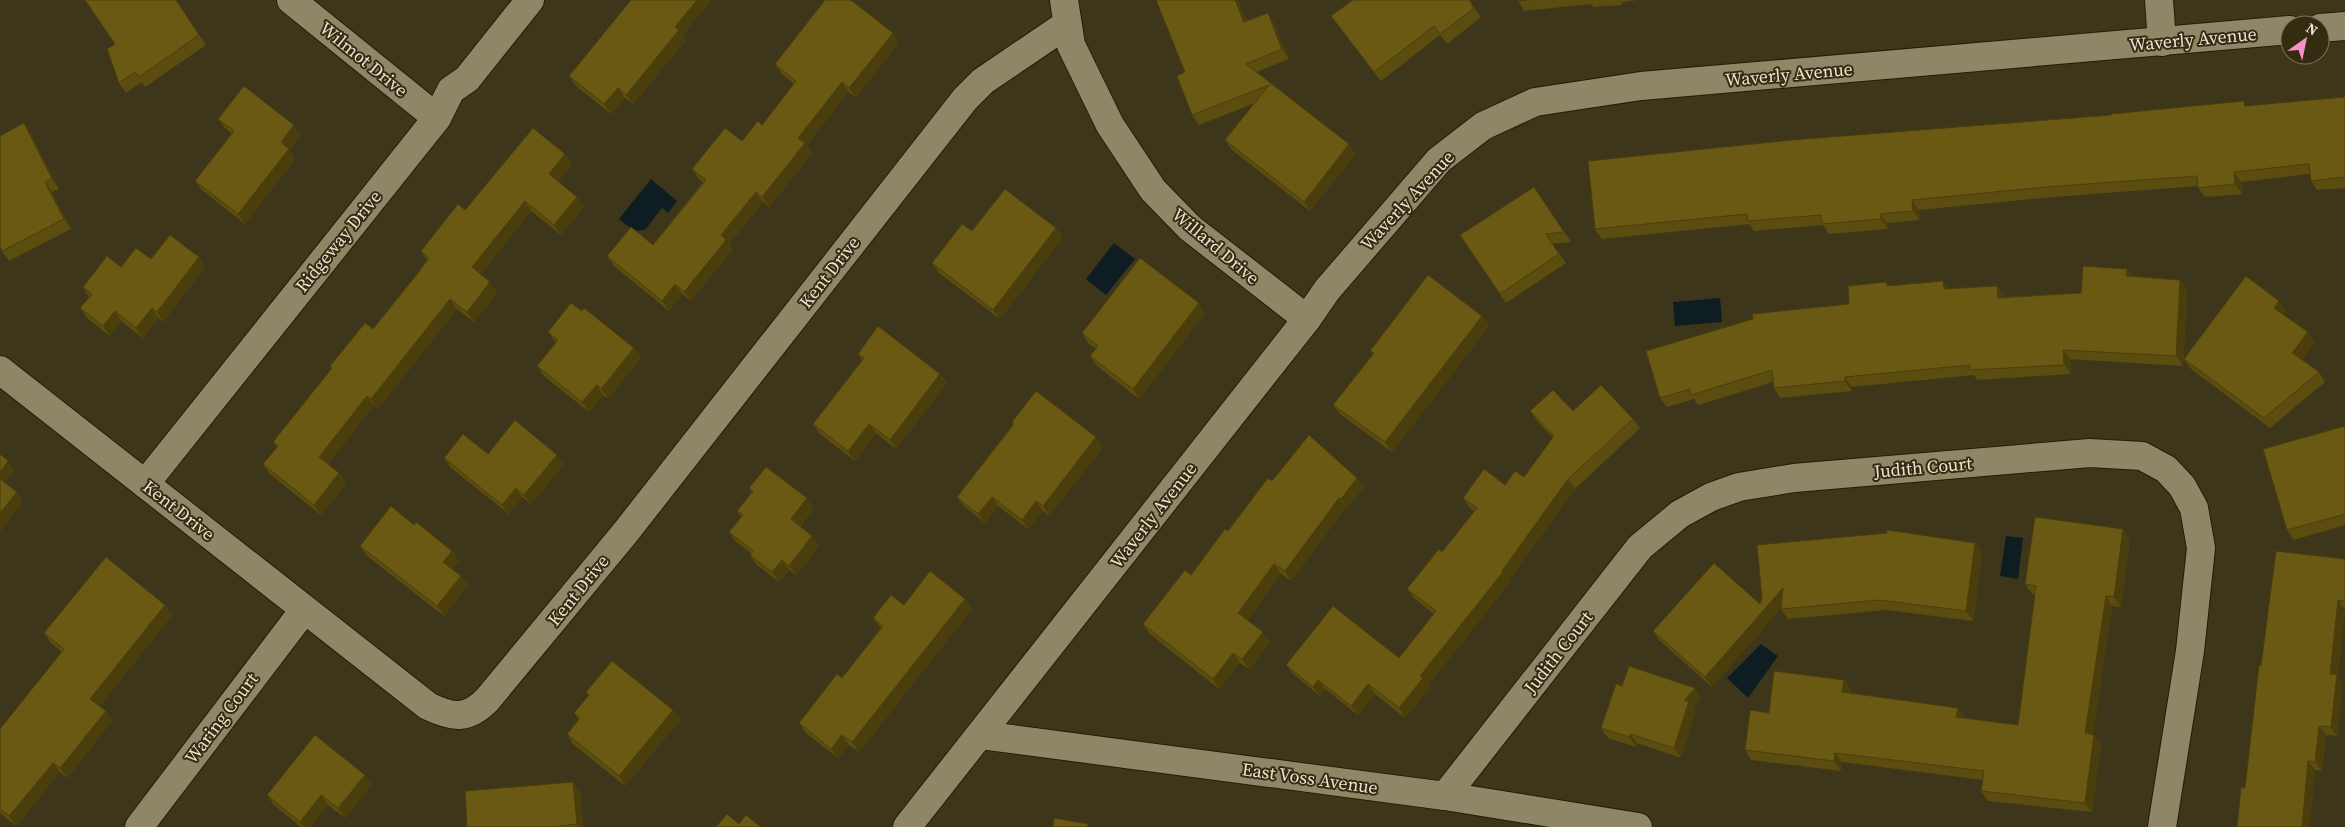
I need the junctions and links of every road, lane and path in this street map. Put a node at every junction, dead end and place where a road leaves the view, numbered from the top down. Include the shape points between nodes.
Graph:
1 (291, 0) edge
2 (530, 0) edge
3 (2159, 0) edge
4 (1066, 12) edge
5 (2345, 26) edge
6 (2330, 27) edge
7 (2280, 31) edge
8 (2162, 42) junction
9 (436, 118) junction
10 (1307, 319) junction
11 (0, 370) edge
12 (146, 484) junction
13 (304, 610) junction
14 (981, 734) junction
15 (1445, 796) junction
16 (1495, 816) edge
17 (138, 827) edge
18 (907, 827) edge
19 (1638, 827) edge
20 (2162, 827) edge

1 - 9 street, Wilmot Drive
2 - 9 street, Ridgeway Drive via 467,80 451,90
3 - 8 street
4 - 10 street, Willard Drive via 1071,46 1110,125 1153,190 1190,228
4 - 13 street, Kent Drive via 965,99 624,533 488,700 476,710 459,715 428,706
5 - 6 street
7 - 8 street, Waverly Avenue
8 - 10 street, Waverly Avenue via 1641,86 1535,102 1483,126 1439,160 1327,290
9 - 12 street, Ridgeway Drive
10 - 14 street, Waverly Avenue
11 - 12 street, Kent Drive
12 - 13 street, Kent Drive
13 - 17 street, Waring Court
14 - 15 street, East Voss Avenue
14 - 18 street, Waverly Avenue
15 - 16 street, East Voss Avenue
15 - 20 street, Judith Court via 1640,547 1680,514 1711,497 1739,487 1794,478 2090,453 2142,456 2166,468 2182,486 2194,508 2202,548 2190,651
16 - 19 street, East Voss Avenue

